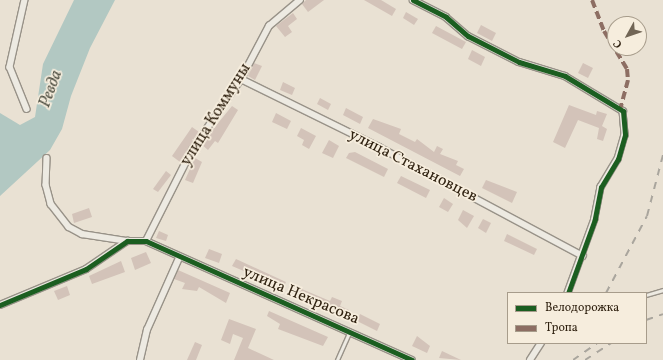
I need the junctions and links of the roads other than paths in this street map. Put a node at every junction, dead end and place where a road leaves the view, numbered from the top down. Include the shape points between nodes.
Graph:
1 (25, 0) edge
2 (300, 0) edge
3 (413, 0) edge
4 (241, 79) junction
5 (27, 109) dead end
6 (47, 158) dead end
7 (127, 241) junction
8 (146, 241) junction
9 (582, 256) junction
10 (179, 258) junction
11 (663, 290) edge
12 (568, 292) edge
13 (647, 295) edge
14 (0, 305) edge
15 (350, 331) junction
16 (540, 344) edge
17 (140, 360) edge
18 (337, 360) edge
19 (412, 360) edge
20 (530, 360) edge

1 - 5 street via 10,67
2 - 4 street, улица Коммуны via 270,26
3 - 9 street via 446,17 468,36 519,62 566,76 623,111 625,135 618,159 601,187
4 - 8 street, улица Коммуны via 192,150
4 - 9 street, улица Стахановцев via 379,147
6 - 7 street via 46,185 52,204 69,227 82,234
7 - 8 street
7 - 14 street via 86,269
8 - 10 street
9 - 12 street
10 - 15 street, улица Некрасова
10 - 17 street via 147,330
11 - 13 lane
15 - 18 lane
15 - 19 street, улица Некрасова
16 - 20 street

